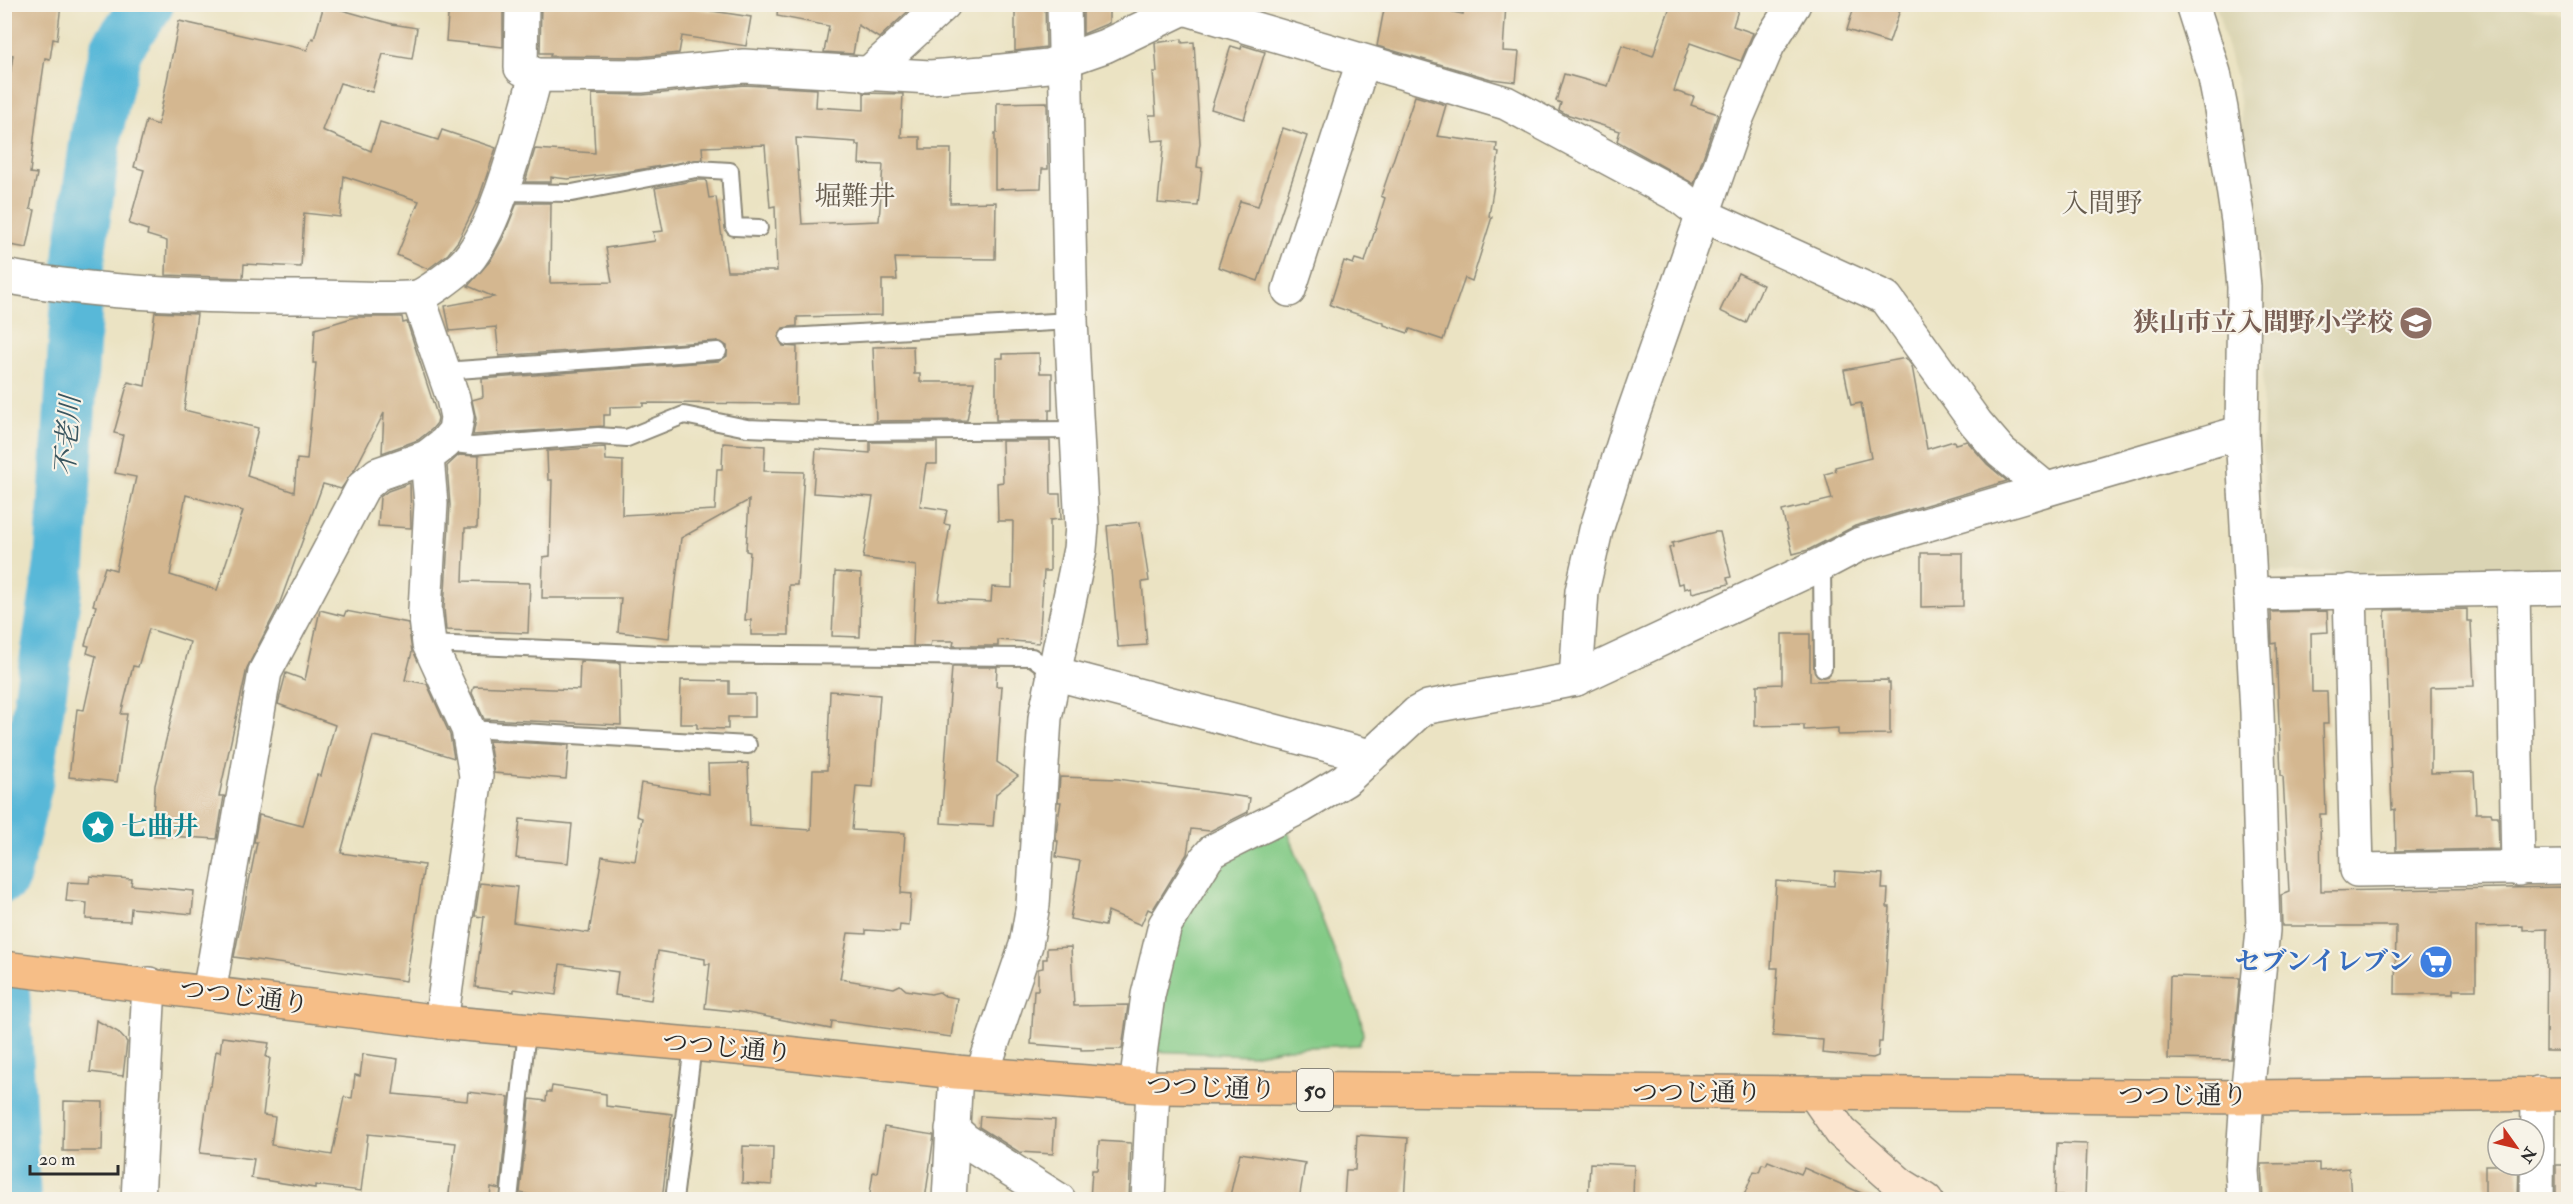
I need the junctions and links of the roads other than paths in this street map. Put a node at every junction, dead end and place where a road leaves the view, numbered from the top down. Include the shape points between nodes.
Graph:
1 (522, 4) edge
2 (944, 4) edge
3 (1064, 4) edge
4 (1794, 4) edge
5 (2192, 4) edge
6 (1188, 6) edge
7 (1065, 59) junction
8 (1363, 62) junction
9 (536, 75) junction
10 (867, 75) junction
11 (501, 192) junction
12 (1704, 215) junction
13 (759, 228) dead end
14 (4, 276) edge
15 (1288, 290) dead end
16 (418, 297) junction
17 (1071, 321) junction
18 (788, 337) dead end
19 (718, 351) dead end
20 (444, 371) junction
21 (1077, 430) junction
22 (2242, 432) junction
23 (436, 450) junction
24 (2046, 489) junction
25 (1822, 564) junction
26 (2568, 588) edge
27 (2513, 589) junction
28 (2350, 591) junction
29 (2250, 594) junction
30 (429, 645) junction
31 (1823, 668) dead end
32 (1053, 674) junction
33 (1576, 679) junction
34 (468, 729) junction
35 (748, 745) dead end
36 (1370, 756) junction
37 (2568, 867) edge
38 (2518, 868) junction
39 (4, 968) edge
40 (149, 984) junction
41 (209, 993) junction
42 (441, 1022) junction
43 (527, 1030) junction
44 (693, 1045) junction
45 (969, 1073) junction
46 (1144, 1086) junction
47 (1814, 1093) junction
48 (2553, 1094) edge
49 (2247, 1097) junction
50 (952, 1129) junction
51 (138, 1200) edge
52 (508, 1200) edge
53 (674, 1200) edge
54 (949, 1200) edge
55 (1059, 1200) edge
56 (1148, 1200) edge
57 (1926, 1200) edge
58 (2244, 1200) edge
59 (2537, 1200) edge

1 - 9 street via 521,68
2 - 10 street
3 - 7 street
4 - 12 street via 1768,45 1736,120
5 - 22 street via 2214,73 2238,221 2244,287
6 - 7 street via 1105,46
6 - 8 street
7 - 10 street via 1048,66 962,75
7 - 17 street
8 - 12 street via 1506,103 1679,196
8 - 15 street
9 - 10 street via 641,76 744,66
9 - 11 street
11 - 13 lane via 572,193 696,169 730,171 734,226
11 - 16 street via 468,260
12 - 24 street via 1886,298 2001,453
12 - 33 street via 1596,530 1582,591
14 - 16 street via 100,289 248,297
16 - 20 street
17 - 18 lane
17 - 21 street
19 - 20 lane
20 - 23 street via 457,417 455,431
21 - 23 lane via 852,432 747,428 684,415 627,438 598,436
21 - 32 street via 1080,549
22 - 24 street
22 - 29 street
23 - 30 street via 425,609
23 - 41 street via 378,474 363,487 265,672
24 - 25 street via 1860,544
25 - 31 lane
25 - 33 street
26 - 27 street
27 - 28 street
27 - 38 street
28 - 29 street
28 - 38 street via 2357,870
29 - 49 street via 2263,930
30 - 32 lane via 662,654 1032,657
30 - 34 street
32 - 36 street
32 - 45 street via 1045,718 1026,945
33 - 36 street via 1428,707
34 - 35 lane
34 - 42 street via 476,776
36 - 46 street via 1345,780 1213,851 1206,859 1165,925 1148,994
37 - 38 street
39 - 40 main road, つつじ通り / 50
40 - 41 main road, つつじ通り / 50
40 - 51 street
41 - 42 main road, つつじ通り / 50
42 - 43 main road, つつじ通り / 50
43 - 44 main road, つつじ通り / 50
43 - 52 lane
44 - 45 main road, つつじ通り / 50
44 - 53 lane
45 - 46 main road, つつじ通り / 50
45 - 50 street
46 - 47 main road, つつじ通り / 50
46 - 56 street
47 - 49 main road, つつじ通り / 50
47 - 57 street via 1848,1138 1900,1184
48 - 49 main road, つつじ通り / 50
48 - 59 street
49 - 58 street
50 - 54 street
50 - 55 street

